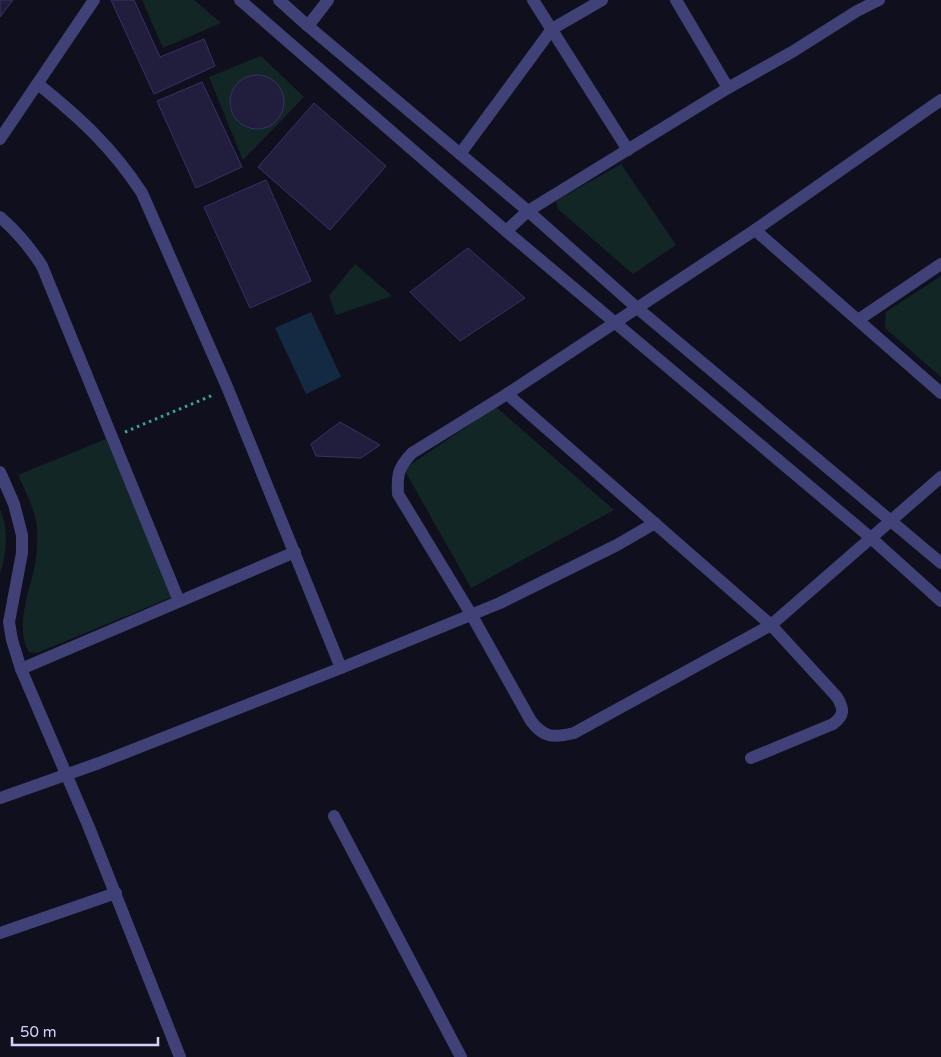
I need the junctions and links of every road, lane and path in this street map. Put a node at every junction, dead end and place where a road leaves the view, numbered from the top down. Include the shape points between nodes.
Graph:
1 (94, 0) edge
2 (240, 0) edge
3 (278, 0) edge
4 (328, 0) edge
5 (533, 0) edge
6 (602, 0) edge
7 (676, 0) edge
8 (879, 0) edge
9 (853, 6) edge
10 (308, 26) junction
11 (552, 29) junction
12 (38, 84) junction
13 (728, 88) junction
14 (941, 100) edge
15 (0, 139) edge
16 (628, 150) junction
17 (460, 154) junction
18 (528, 211) junction
19 (0, 217) edge
20 (506, 230) junction
21 (755, 230) junction
22 (941, 264) edge
23 (636, 307) junction
24 (858, 320) junction
25 (616, 322) junction
26 (228, 389) junction
27 (941, 393) edge
28 (507, 394) junction
29 (112, 437) junction
30 (0, 472) edge
31 (941, 477) edge
32 (890, 521) junction
33 (655, 522) junction
34 (871, 538) junction
35 (295, 552) junction
36 (941, 563) edge
37 (179, 601) junction
38 (941, 601) edge
39 (471, 614) junction
40 (771, 625) junction
41 (341, 668) junction
42 (21, 669) junction
43 (751, 758) dead end
44 (66, 774) junction
45 (0, 798) edge
46 (334, 816) dead end
47 (116, 893) junction
48 (0, 933) edge
49 (180, 1057) edge
50 (461, 1057) edge

1 - 12 street
2 - 20 street
3 - 10 street
4 - 10 street
5 - 11 street
6 - 11 street
7 - 13 street
8 - 9 street
9 - 13 street via 792,52
10 - 17 street
11 - 16 street
11 - 17 street
12 - 15 street
12 - 26 street via 94,131 142,193
13 - 16 street
14 - 21 street
16 - 18 street
17 - 18 street
18 - 20 street
18 - 23 street
19 - 29 street via 29,246 42,266
20 - 25 street
21 - 23 street
21 - 24 street
22 - 24 street
23 - 25 street
23 - 32 street
24 - 27 street
25 - 28 street
25 - 34 street
26 - 29 path
26 - 35 street
28 - 33 street
28 - 39 street via 412,453 401,465 397,478 398,494
29 - 37 street
30 - 42 street via 14,504 22,535 22,553 9,622
31 - 32 street
32 - 34 street
32 - 36 street
33 - 39 street via 617,545
33 - 40 street
34 - 38 street
34 - 40 street
35 - 37 street
35 - 41 street
37 - 42 street
39 - 40 street via 531,721 540,732 557,737 574,733
39 - 41 street
40 - 43 street via 837,697 842,712 840,719 833,724
41 - 44 street
42 - 44 street
44 - 45 street
44 - 47 street
46 - 50 street
47 - 48 street
47 - 49 street

